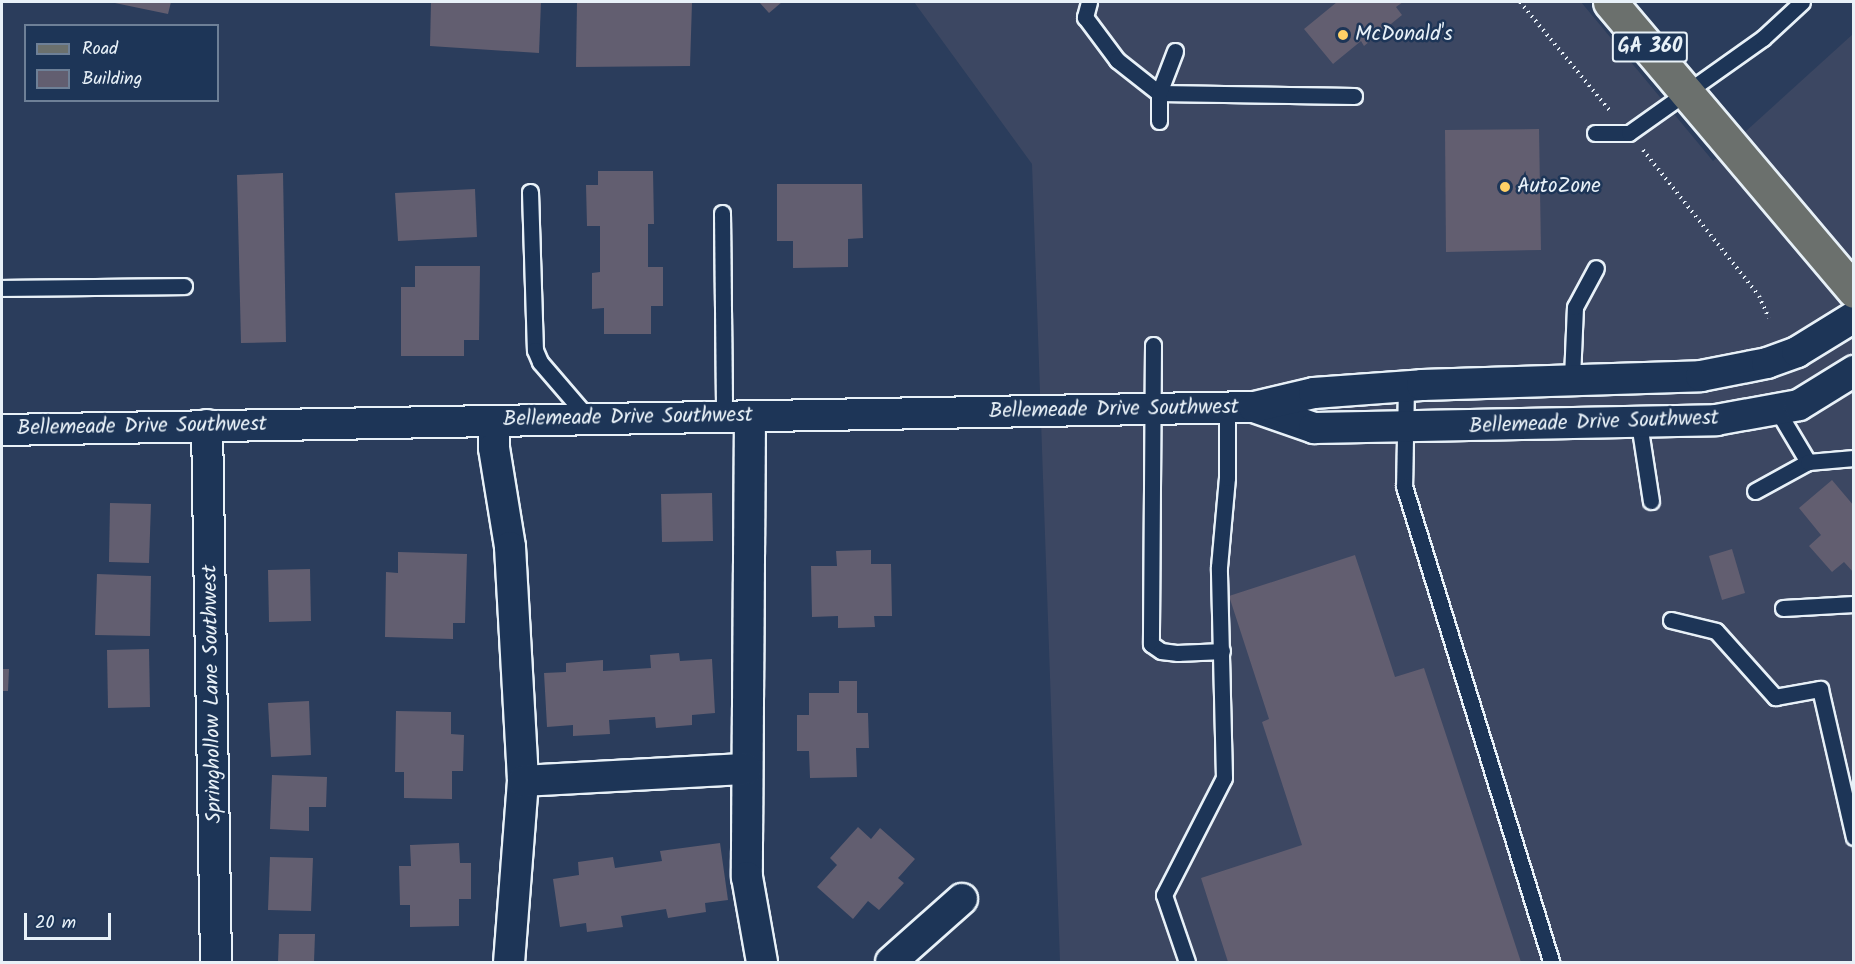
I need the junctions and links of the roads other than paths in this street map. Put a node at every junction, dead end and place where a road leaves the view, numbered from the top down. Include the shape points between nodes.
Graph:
1 (1089, 2) edge
2 (1610, 2) edge
3 (1802, 2) edge
4 (1175, 51) dead end
5 (1159, 93) junction
6 (1689, 93) junction
7 (1354, 96) dead end
8 (1159, 121) dead end
9 (1595, 133) dead end
10 (530, 192) dead end
11 (722, 213) dead end
12 (1596, 268) dead end
13 (184, 286) dead end
14 (2, 288) edge
15 (1854, 291) edge
16 (1854, 317) edge
17 (1153, 345) dead end
18 (1854, 371) edge
19 (1572, 378) junction
20 (1406, 386) junction
21 (1240, 407) junction
22 (1152, 409) junction
23 (1777, 410) junction
24 (737, 416) junction
25 (589, 419) junction
26 (494, 421) junction
27 (1638, 423) junction
28 (207, 425) junction
29 (1406, 428) junction
30 (2, 430) edge
31 (1854, 458) edge
32 (1808, 462) junction
33 (1755, 491) dead end
34 (1652, 501) dead end
35 (1854, 604) edge
36 (1783, 609) dead end
37 (1671, 620) dead end
38 (1222, 651) junction
39 (747, 769) junction
40 (523, 781) junction
41 (1854, 837) edge
42 (962, 899) dead end
43 (216, 963) edge
44 (509, 963) edge
45 (762, 963) edge
46 (891, 963) edge
47 (1187, 963) edge
48 (1551, 963) edge

1 - 5 lane via 1084,17 1117,60
2 - 6 main road, GA 360
3 - 6 lane via 1763,38
4 - 5 lane
5 - 7 lane
5 - 8 lane
6 - 9 lane via 1629,133
6 - 15 main road, GA 360
10 - 25 lane via 535,350 540,362
11 - 24 lane
12 - 19 lane via 1575,307
13 - 14 lane
16 - 19 street, Bellemeade Drive Southwest via 1824,338 1767,363 1701,376
17 - 22 lane
18 - 23 street, Bellemeade Drive Southwest via 1826,391
19 - 20 street, Bellemeade Drive Southwest
20 - 21 street, Bellemeade Drive Southwest via 1314,393
20 - 29 lane
21 - 22 street, Bellemeade Drive Southwest
21 - 29 street, Bellemeade Drive Southwest via 1314,428
21 - 38 lane via 1227,478 1219,567
22 - 24 street, Bellemeade Drive Southwest
22 - 38 lane via 1151,644 1161,651 1178,653
23 - 27 street, Bellemeade Drive Southwest via 1716,420
23 - 32 lane
24 - 25 street, Bellemeade Drive Southwest
24 - 39 street
25 - 26 street, Bellemeade Drive Southwest
26 - 28 street, Bellemeade Drive Southwest
26 - 40 street via 510,547
27 - 29 street, Bellemeade Drive Southwest
27 - 34 lane
28 - 30 street, Bellemeade Drive Southwest
28 - 43 street, Springhollow Lane Southwest
29 - 48 lane via 1404,486
31 - 32 lane
32 - 33 lane
35 - 36 lane
37 - 41 lane via 1716,631 1775,697 1820,689
38 - 47 lane via 1224,778 1164,895
39 - 40 street
39 - 45 street via 747,877
40 - 44 street
42 - 46 street

